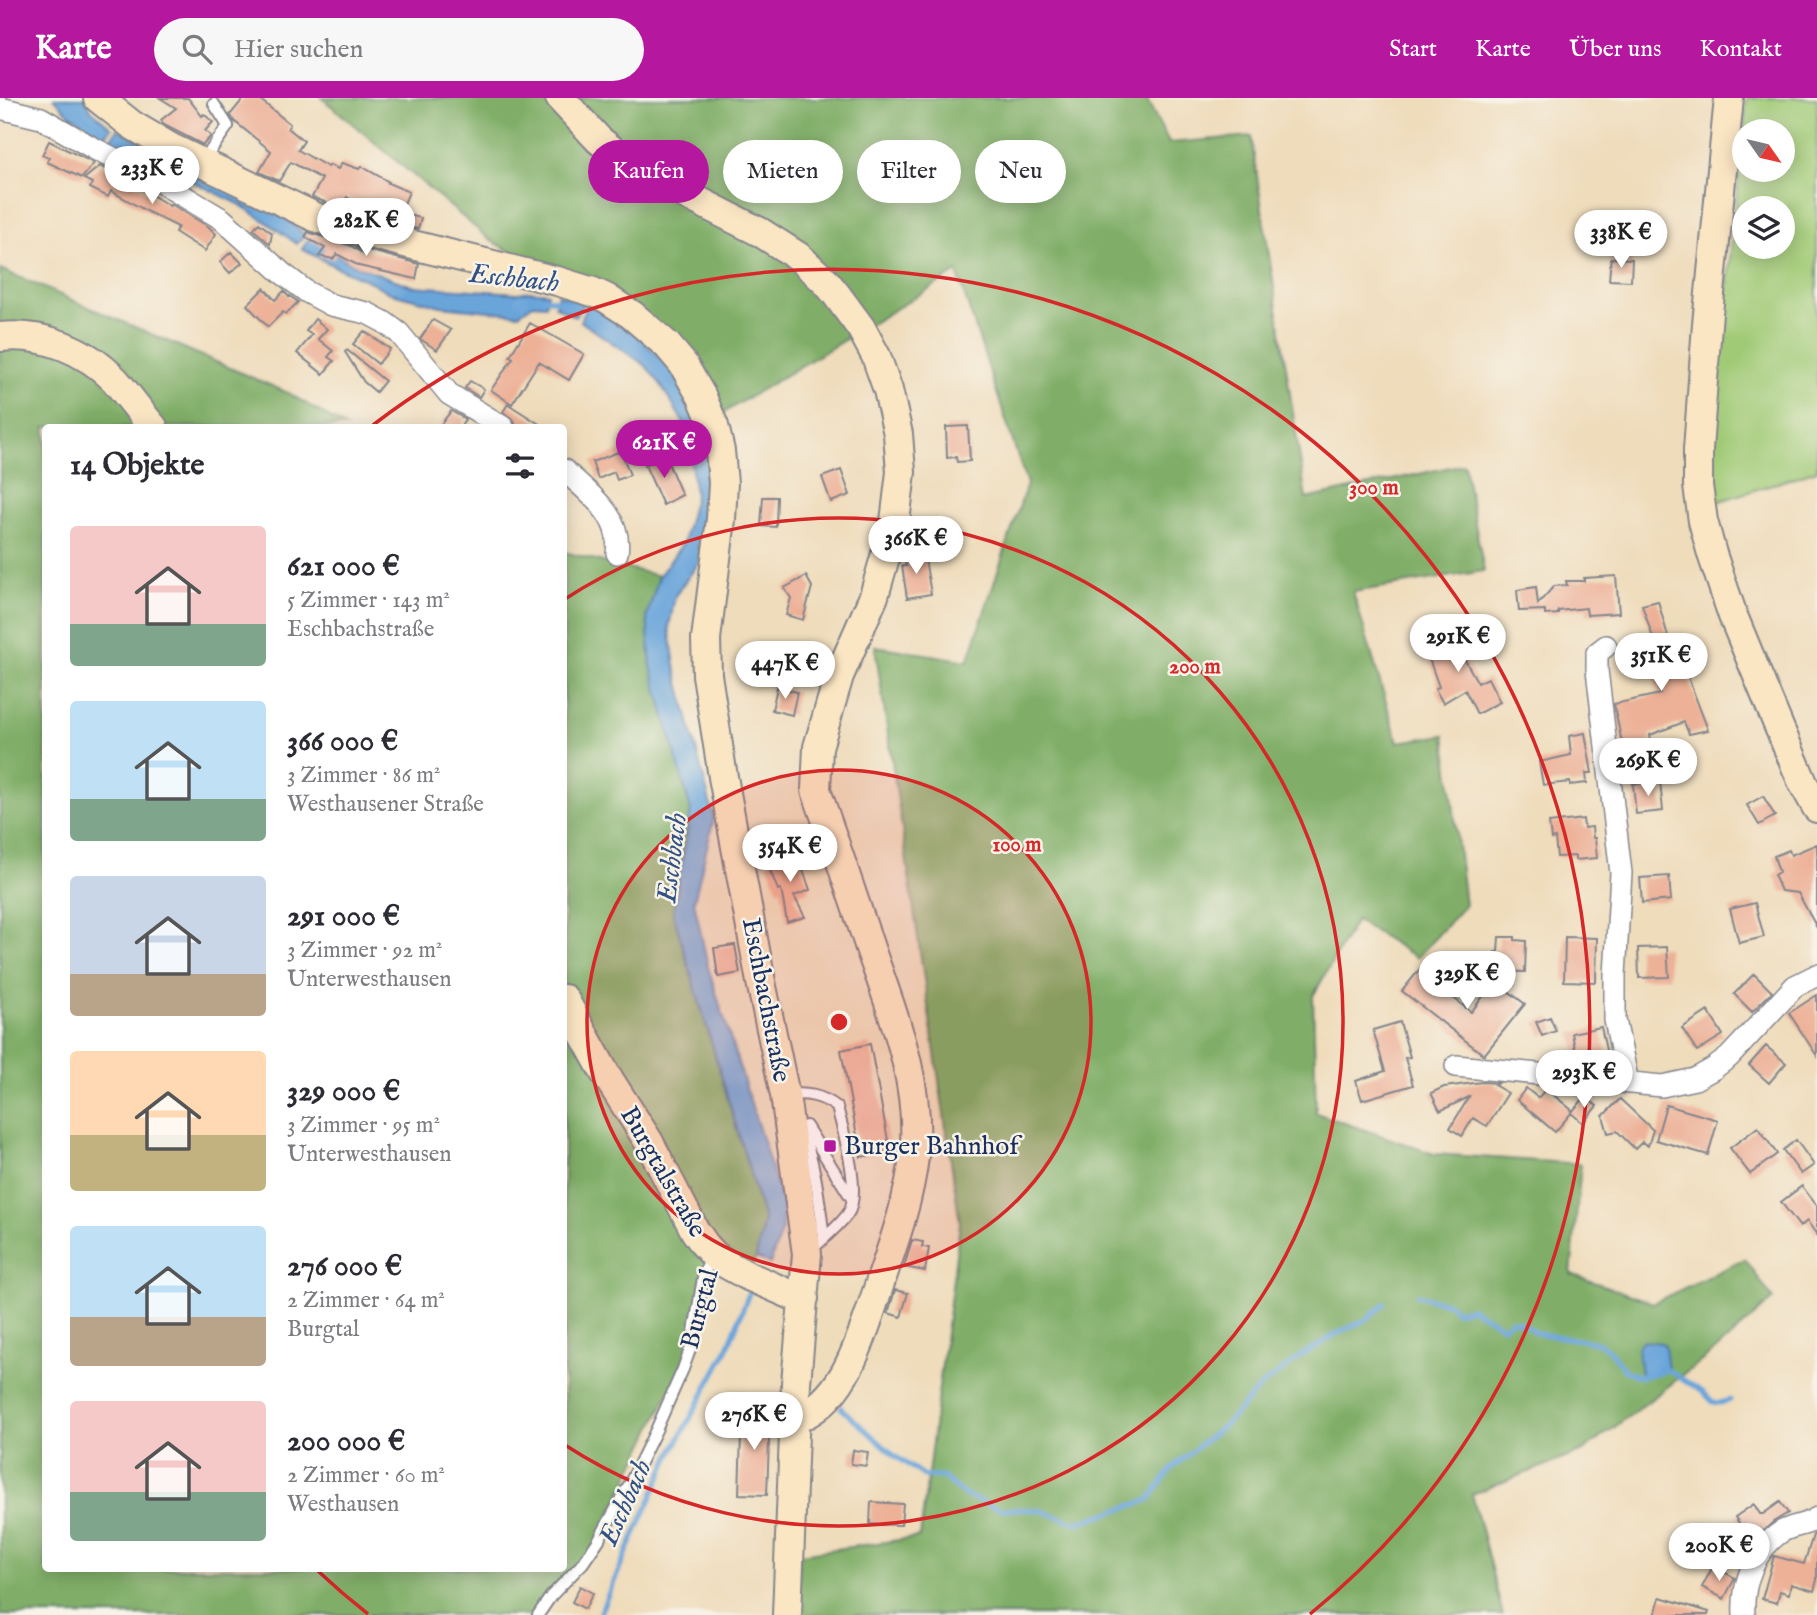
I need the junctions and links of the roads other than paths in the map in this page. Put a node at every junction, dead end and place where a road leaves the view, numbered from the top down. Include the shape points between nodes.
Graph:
1 (98, 98) edge
2 (560, 98) edge
3 (1729, 98) edge
4 (214, 104) dead end
5 (0, 108) edge
6 (201, 164) junction
7 (0, 337) edge
8 (151, 424) edge
9 (498, 424) edge
10 (567, 473) edge
11 (617, 554) dead end
12 (1606, 646) dead end
13 (1817, 808) edge
14 (1817, 975) edge
15 (567, 1004) edge
16 (1456, 1066) dead end
17 (1628, 1083) junction
18 (785, 1096) junction
19 (852, 1199) junction
20 (816, 1246) junction
21 (714, 1255) junction
22 (804, 1298) junction
23 (796, 1419) junction
24 (1817, 1518) edge
25 (538, 1615) edge
26 (787, 1615) edge
27 (1744, 1615) edge

1 - 6 main road, Eschbachstraße via 141,131
2 - 23 main road via 599,140 632,166 760,232 799,257 827,283 876,356 898,434 901,472 895,522 874,596 839,676 818,747 816,790 902,1041 914,1098 914,1159 901,1217 855,1353 829,1397
3 - 13 main road via 1706,338 1699,495 1733,616
4 - 6 lane via 228,126
5 - 9 street via 41,118 222,219 307,292 367,313 399,333 449,394
6 - 18 main road, Eschbachstraße via 329,223 593,292 644,324 690,375 714,426 723,483 706,639 707,676
7 - 8 main road via 47,341 86,357 114,380
10 - 11 street via 609,515 617,533
12 - 17 street via 1597,653 1597,670 1621,873 1615,1020
14 - 17 street via 1795,986 1729,1057 1695,1079 1662,1086
15 - 21 main road, Burgtalstraße via 649,1142 695,1231
16 - 17 street
18 - 19 lane
18 - 19 lane via 807,1093 837,1107 852,1174
18 - 20 main road, Eschbachstraße
19 - 20 lane via 847,1215
20 - 22 main road, Eschbachstraße
21 - 22 main road, Burgtalstraße via 755,1280
21 - 25 lane, Burgtal via 704,1272 692,1344 656,1430 598,1541
22 - 23 main road, Eschbachstraße
23 - 26 main road
24 - 27 street via 1782,1531 1762,1549 1743,1600

